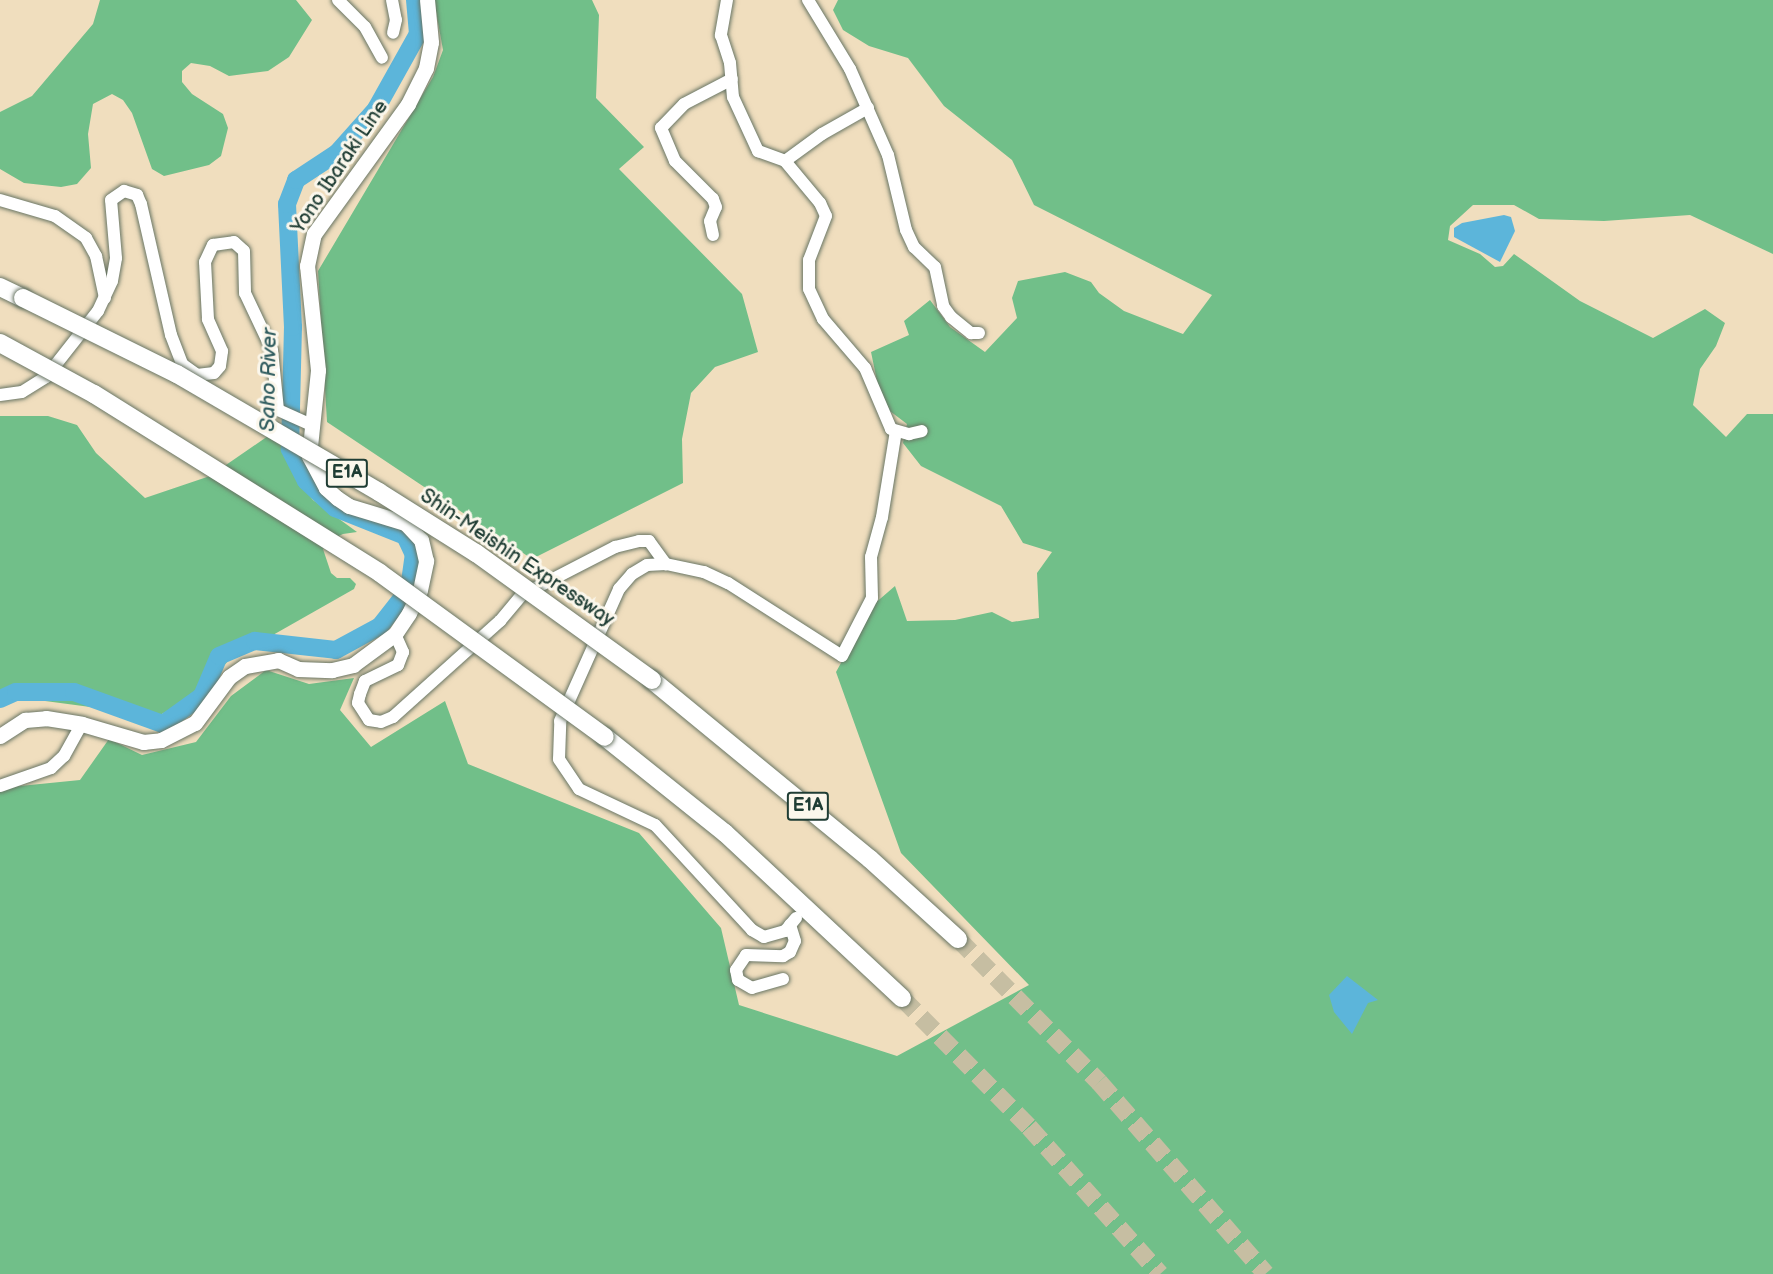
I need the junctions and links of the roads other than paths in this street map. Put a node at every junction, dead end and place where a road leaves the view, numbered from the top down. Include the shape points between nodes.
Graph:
1 (338, 0) edge
2 (392, 0) edge
3 (427, 0) edge
4 (727, 0) edge
5 (808, 0) edge
6 (393, 33) dead end
7 (382, 58) dead end
8 (732, 79) junction
9 (868, 108) junction
10 (785, 161) junction
11 (0, 200) edge
12 (713, 235) dead end
13 (0, 287) edge
14 (105, 298) junction
15 (979, 333) dead end
16 (0, 343) edge
17 (0, 396) edge
18 (308, 423) junction
19 (896, 431) junction
20 (922, 431) dead end
21 (666, 564) junction
22 (395, 634) junction
23 (82, 724) junction
24 (0, 736) edge
25 (0, 786) edge
26 (958, 939) tunnel mouth
27 (783, 979) dead end
28 (902, 998) tunnel mouth

1 - 7 street via 365,27
2 - 6 street via 396,20
3 - 18 main road, Yono Ibaraki Line via 431,42 426,68 408,104 315,234 308,252 318,370
4 - 8 street via 721,35
5 - 9 street via 850,69
8 - 10 street via 733,97 758,151
8 - 12 street via 684,104 661,128 675,161 713,199
9 - 10 street
9 - 15 street via 888,155 906,230 914,247 935,267 943,306 971,333
10 - 19 street via 820,202 826,216 809,260 809,289 822,319 864,368 891,429
11 - 14 street via 55,216 86,238 96,256
13 - 26 highway, Shin-Meishin Expressway / E1A, bridge via 177,374 476,553 652,680 852,844
14 - 17 street via 46,377 22,392
14 - 18 street via 116,258 111,200 117,193 131,192 137,195 143,211 176,354 197,375 214,373 220,366 222,351 208,320 207,252 219,241 240,245 244,251 245,293 272,350 276,402 282,414
16 - 28 highway, bridge via 94,394 360,560 503,659 725,833
18 - 22 main road, Yono Ibaraki Line via 309,456 326,488 349,506 405,523 421,540 426,561 420,590
19 - 20 street
19 - 21 street via 882,517 871,557 872,598 842,656 728,583 704,572
21 - 22 street via 649,541 639,541 615,547 522,595 500,621 393,717 381,722 369,720 358,703 360,694 365,681 398,665 403,652
21 - 27 street via 647,565 619,589 560,721 559,759 579,789 637,815 669,836 752,930 764,937 776,937 793,921 795,941 790,952 783,956 746,955 736,970 738,980 752,988
22 - 23 main road, Yono Ibaraki Line via 352,665 332,670 298,669 278,660 245,666 229,677 195,723 161,740 143,742
23 - 24 main road, Yono Ibaraki Line via 46,718 25,720
23 - 25 street via 64,756 51,768

